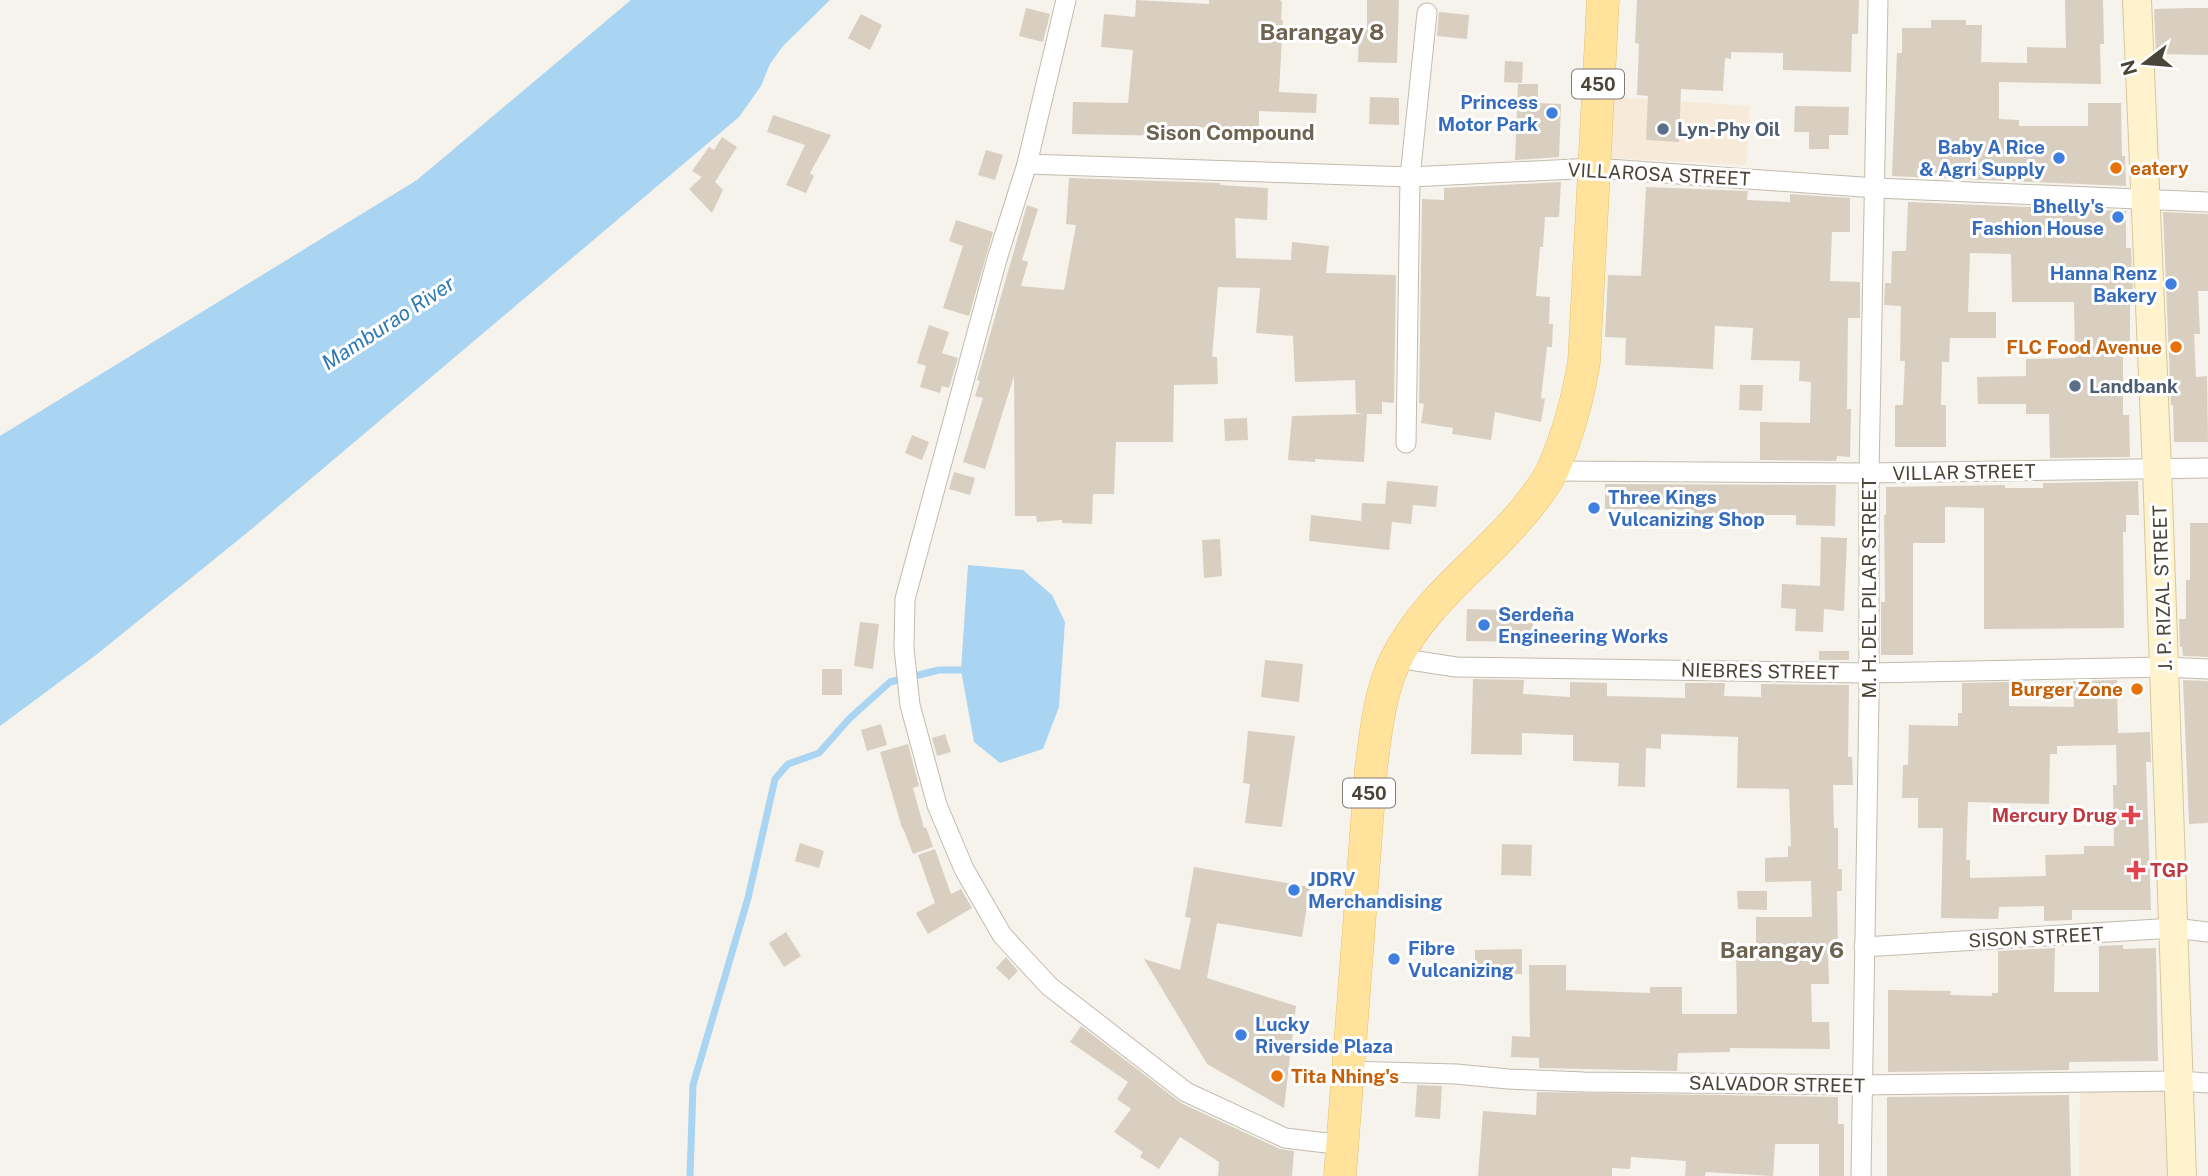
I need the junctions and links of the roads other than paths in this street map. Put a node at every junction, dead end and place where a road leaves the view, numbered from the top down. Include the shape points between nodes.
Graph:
1 (1066, 0) edge
2 (1603, 0) edge
3 (1878, 0) edge
4 (2137, 0) edge
5 (1427, 13) dead end
6 (1027, 163) junction
7 (1594, 168) junction
8 (1410, 177) junction
9 (1875, 188) junction
10 (2145, 198) junction
11 (2208, 202) edge
12 (1406, 443) dead end
13 (2208, 468) edge
14 (2157, 469) junction
15 (1553, 471) junction
16 (1869, 473) junction
17 (1396, 658) junction
18 (2164, 667) junction
19 (2208, 669) edge
20 (1869, 673) junction
21 (2174, 928) junction
22 (2208, 932) edge
23 (1864, 947) junction
24 (1347, 1071) junction
25 (2180, 1081) junction
26 (2208, 1083) edge
27 (1861, 1085) junction
28 (1343, 1145) junction
29 (1340, 1176) edge
30 (1861, 1176) edge
31 (2182, 1176) edge

1 - 6 street
2 - 7 main road, 450
3 - 9 street, M. H. DEL PILAR STREET
4 - 10 street, J. P. RIZAL STREET
5 - 8 street
6 - 8 street, VILLAROSA STREET
6 - 28 street via 905,599 910,705 937,805 964,869 1002,935 1049,986 1186,1092 1285,1138
7 - 8 street, VILLAROSA STREET
7 - 9 street, VILLAROSA STREET
7 - 15 main road, 450 via 1584,362 1578,396
8 - 12 street
9 - 10 street, VILLAROSA STREET
9 - 16 street, M. H. DEL PILAR STREET
10 - 11 street, VILLAROSA STREET
10 - 14 street, J. P. RIZAL STREET
13 - 14 street, VILLAR STREET
14 - 16 street, VILLAR STREET
14 - 18 street, J. P. RIZAL STREET
15 - 16 street, VILLAR STREET
15 - 17 main road, 450 via 1514,523 1425,614
16 - 20 street, M. H. DEL PILAR STREET
17 - 20 street, NIEBRES STREET via 1456,667
17 - 24 main road, 450 via 1382,697 1371,769
18 - 19 street, NIEBRES STREET
18 - 20 street, NIEBRES STREET
18 - 21 street, J. P. RIZAL STREET
20 - 23 street, M. H. DEL PILAR STREET
21 - 22 street, SISON STREET
21 - 23 street, SISON STREET
21 - 25 street, J. P. RIZAL STREET
23 - 27 street, M. H. DEL PILAR STREET
24 - 27 street, SALVADOR STREET via 1584,1082
24 - 28 main road, 450
25 - 26 street, SALVADOR STREET
25 - 27 street, SALVADOR STREET
25 - 31 street, J. P. RIZAL STREET
27 - 30 street, M. H. DEL PILAR STREET
28 - 29 main road, 450

